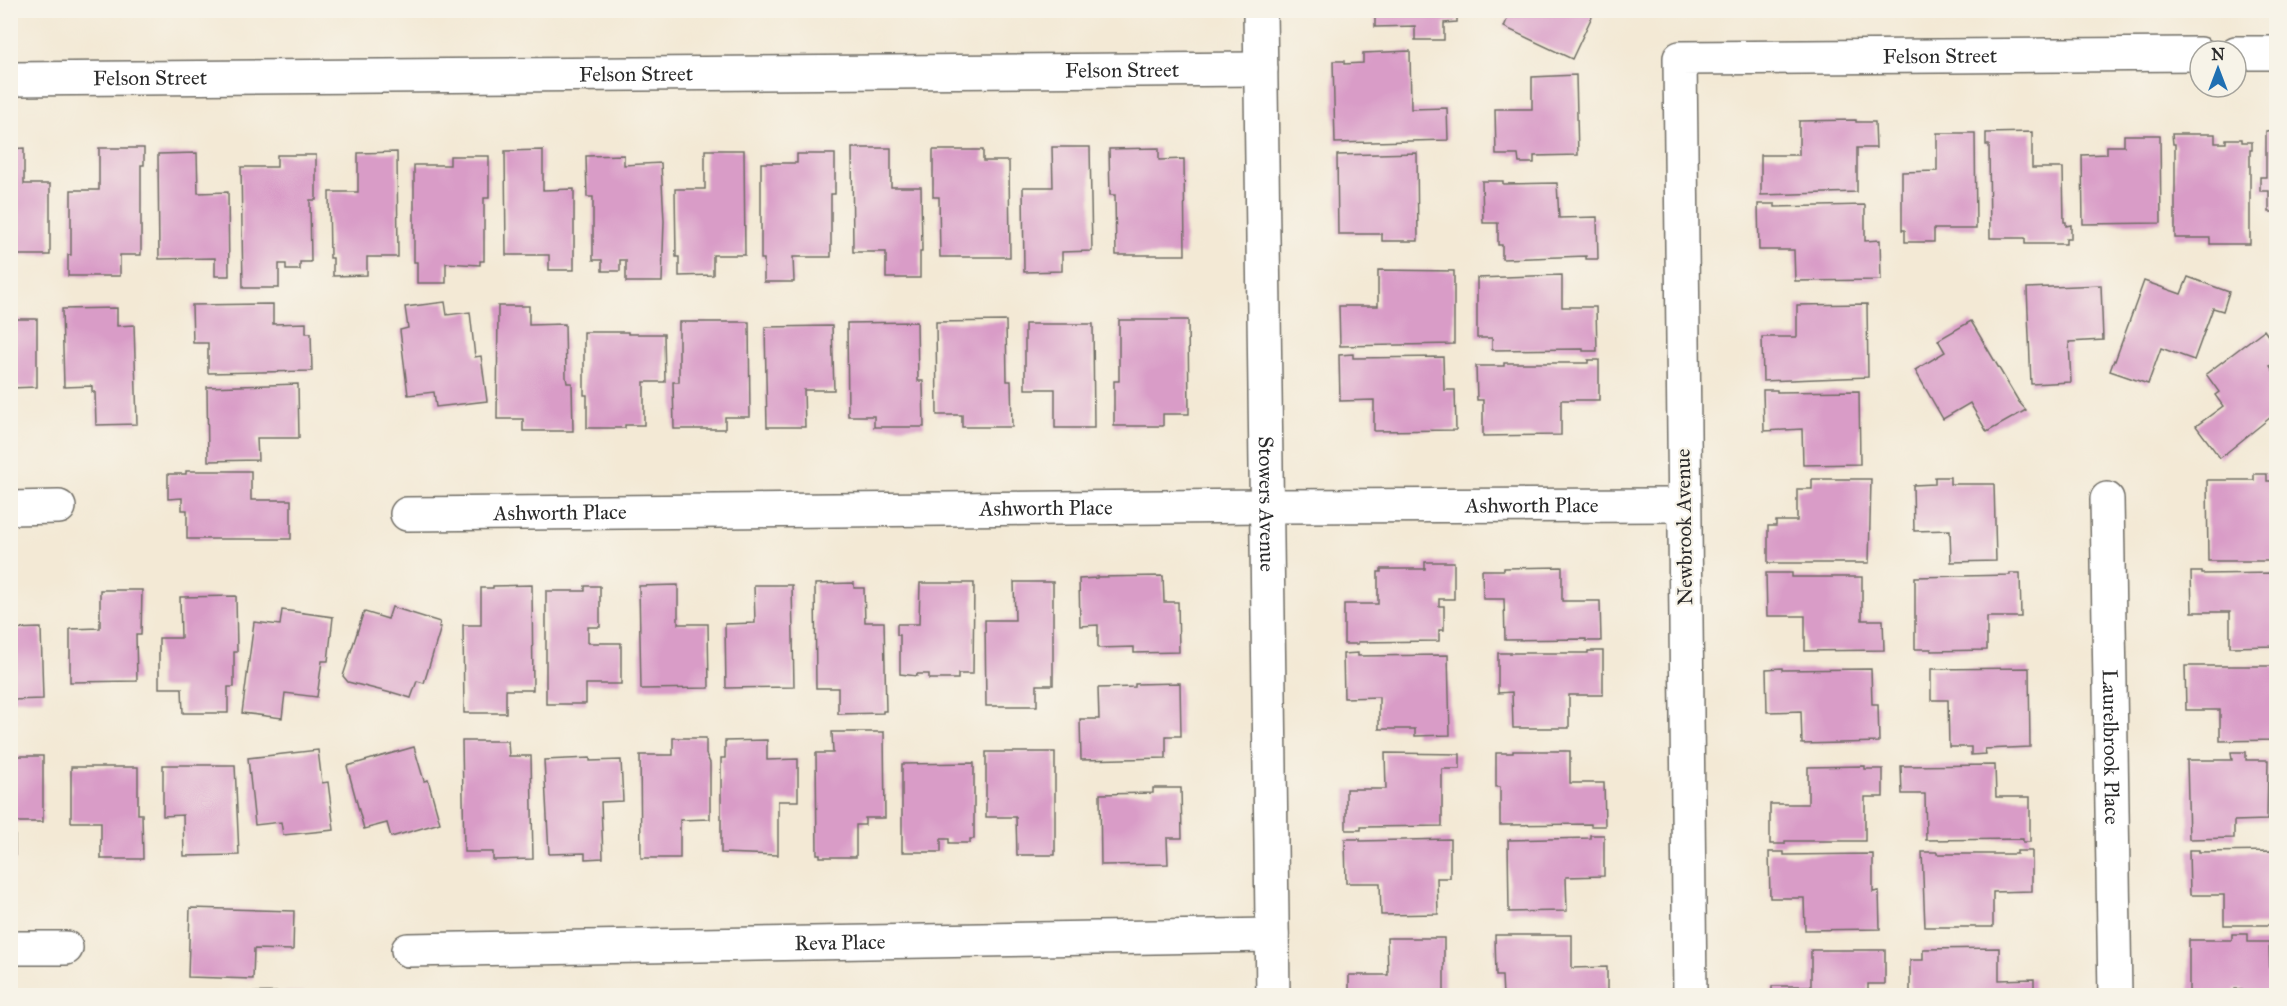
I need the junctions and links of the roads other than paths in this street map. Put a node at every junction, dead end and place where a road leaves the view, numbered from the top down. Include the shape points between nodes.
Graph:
1 (1260, 10) edge
2 (2248, 53) edge
3 (2277, 53) edge
4 (2188, 54) edge
5 (1680, 58) joint
6 (1261, 69) junction
7 (10, 79) edge
8 (2107, 499) dead end
9 (1683, 505) junction
10 (1266, 506) junction
11 (59, 507) dead end
12 (10, 508) edge
13 (407, 514) dead end
14 (1272, 935) junction
15 (10, 948) edge
16 (66, 948) dead end
17 (408, 950) dead end
18 (1273, 996) edge
19 (1690, 996) edge
20 (2115, 996) edge

1 - 6 street, Stowers Avenue
2 - 3 street
4 - 5 street, Felson Street
5 - 9 street, Newbrook Avenue
6 - 7 street, Felson Street
6 - 10 street, Stowers Avenue
8 - 20 street, Laurelbrook Place
9 - 10 street, Ashworth Place
9 - 19 street, Newbrook Avenue
10 - 13 street, Ashworth Place
10 - 14 street, Stowers Avenue
11 - 12 street
14 - 17 street, Reva Place
14 - 18 street, Stowers Avenue
15 - 16 street

